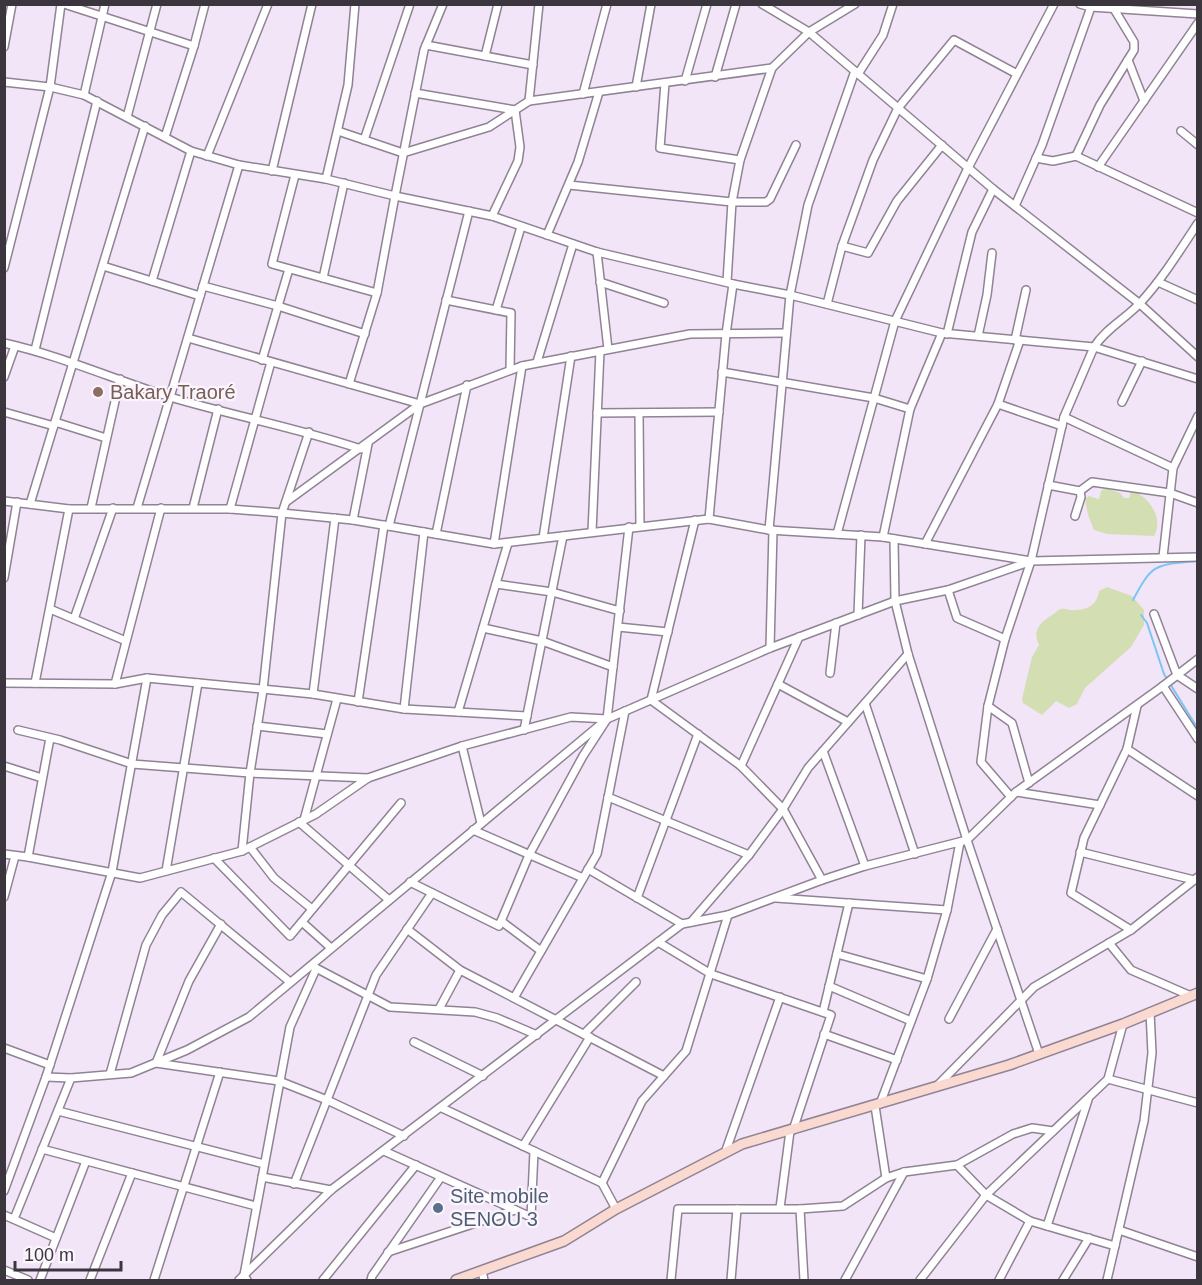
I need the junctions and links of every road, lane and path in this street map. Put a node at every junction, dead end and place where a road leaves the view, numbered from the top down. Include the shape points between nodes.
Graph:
1 (12, 4) edge
2 (62, 4) edge
3 (105, 4) edge
4 (157, 4) edge
5 (205, 4) edge
6 (268, 4) edge
7 (312, 4) edge
8 (355, 4) edge
9 (410, 4) edge
10 (443, 4) edge
11 (498, 4) edge
12 (539, 4) edge
13 (606, 4) edge
14 (651, 4) edge
15 (707, 4) edge
16 (736, 4) edge
17 (762, 4) edge
18 (855, 4) edge
19 (893, 4) edge
20 (1054, 4) edge
21 (1080, 4) edge
22 (1091, 7) junction
23 (1114, 9) junction
24 (1197, 14) edge
25 (102, 17) junction
26 (1197, 23) edge
27 (150, 32) junction
28 (809, 32) junction
29 (426, 45) junction
30 (4, 46) edge
31 (194, 46) junction
32 (485, 56) junction
33 (1128, 60) junction
34 (533, 65) junction
35 (772, 68) junction
36 (857, 72) junction
37 (1017, 74) junction
38 (715, 77) junction
39 (685, 81) junction
40 (4, 82) edge
41 (665, 83) junction
42 (50, 87) junction
43 (636, 87) junction
44 (599, 92) junction
45 (415, 93) junction
46 (583, 94) junction
47 (84, 95) junction
48 (97, 101) junction
49 (529, 101) junction
50 (1144, 101) junction
51 (898, 108) junction
52 (515, 110) junction
53 (128, 117) junction
54 (145, 126) junction
55 (338, 131) junction
56 (1181, 131) dead end
57 (165, 137) junction
58 (363, 140) junction
59 (796, 144) dead end
60 (942, 145) junction
61 (1197, 145) edge
62 (191, 151) junction
63 (403, 153) junction
64 (207, 156) junction
65 (1076, 156) junction
66 (1036, 158) junction
67 (740, 160) junction
68 (239, 165) junction
69 (1098, 167) junction
70 (968, 168) junction
71 (272, 171) junction
72 (295, 175) junction
73 (326, 179) junction
74 (344, 183) junction
75 (569, 185) junction
76 (993, 189) junction
77 (395, 196) junction
78 (732, 202) junction
79 (1015, 206) junction
80 (469, 211) junction
81 (1197, 213) edge
82 (492, 216) junction
83 (1197, 223) edge
84 (521, 227) junction
85 (547, 235) junction
86 (573, 244) junction
87 (842, 246) junction
88 (597, 252) junction
89 (992, 253) dead end
90 (103, 266) junction
91 (4, 268) edge
92 (289, 269) junction
93 (323, 278) junction
94 (152, 281) junction
95 (600, 282) junction
96 (1158, 282) junction
97 (730, 283) junction
98 (203, 286) junction
99 (1026, 290) dead end
100 (377, 293) junction
101 (790, 295) junction
102 (200, 296) junction
103 (446, 300) junction
104 (1197, 300) edge
105 (664, 303) dead end
106 (827, 304) junction
107 (1140, 304) junction
108 (278, 306) junction
109 (496, 310) junction
110 (895, 321) junction
111 (786, 333) junction
112 (944, 333) junction
113 (365, 334) junction
114 (726, 334) junction
115 (978, 336) junction
116 (188, 338) junction
117 (1018, 340) junction
118 (4, 344) edge
119 (15, 346) junction
120 (1094, 346) junction
121 (35, 350) junction
122 (604, 350) junction
123 (571, 356) junction
124 (1197, 357) edge
125 (262, 360) junction
126 (1142, 361) junction
127 (73, 362) junction
128 (271, 362) junction
129 (537, 363) junction
130 (522, 366) junction
131 (510, 370) junction
132 (722, 372) junction
133 (4, 377) edge
134 (120, 379) junction
135 (1197, 379) edge
136 (782, 382) junction
137 (349, 384) junction
138 (467, 385) junction
139 (170, 397) junction
140 (874, 398) junction
141 (1122, 402) dead end
142 (420, 404) junction
143 (998, 404) junction
144 (218, 409) junction
145 (910, 409) junction
146 (4, 411) edge
147 (639, 412) junction
148 (718, 412) junction
149 (597, 413) junction
150 (1197, 416) edge
151 (1064, 417) junction
152 (254, 418) junction
153 (54, 424) junction
154 (1196, 425) edge
155 (1062, 426) junction
156 (309, 432) junction
157 (106, 438) junction
158 (368, 444) junction
159 (361, 449) junction
160 (1173, 468) junction
161 (1048, 485) junction
162 (1080, 491) junction
163 (1170, 493) junction
164 (4, 501) edge
165 (17, 502) junction
166 (286, 502) junction
167 (1197, 503) edge
168 (30, 504) junction
169 (91, 508) junction
170 (113, 508) junction
171 (137, 508) junction
172 (161, 508) junction
173 (193, 508) junction
174 (69, 509) junction
175 (230, 509) junction
176 (282, 513) junction
177 (1076, 516) dead end
178 (335, 518) junction
179 (709, 519) junction
180 (353, 520) junction
181 (695, 520) junction
182 (386, 526) junction
183 (640, 526) junction
184 (629, 527) junction
185 (771, 530) junction
186 (424, 532) junction
187 (592, 532) junction
188 (436, 534) junction
189 (837, 534) junction
190 (563, 536) junction
191 (861, 536) junction
192 (883, 537) junction
193 (543, 538) junction
194 (894, 538) junction
195 (508, 543) junction
196 (925, 543) junction
197 (494, 544) junction
198 (1197, 556) edge
199 (1163, 557) junction
200 (1031, 561) junction
201 (4, 578) edge
202 (496, 584) junction
203 (948, 590) junction
204 (552, 592) junction
205 (895, 601) junction
206 (50, 609) junction
207 (620, 610) junction
208 (1154, 614) dead end
209 (858, 615) junction
210 (74, 619) junction
211 (836, 623) junction
212 (618, 627) junction
213 (483, 628) junction
214 (668, 632) junction
215 (799, 637) junction
216 (1005, 639) junction
217 (126, 641) junction
218 (542, 641) junction
219 (770, 648) junction
220 (908, 654) junction
221 (1197, 659) edge
222 (613, 667) junction
223 (830, 673) dead end
224 (1176, 675) junction
225 (147, 678) junction
226 (4, 683) edge
227 (35, 683) junction
228 (198, 683) junction
229 (115, 684) junction
230 (778, 684) junction
231 (1163, 686) junction
232 (1197, 689) edge
233 (263, 690) junction
234 (313, 694) junction
235 (337, 699) junction
236 (651, 700) junction
237 (358, 702) junction
238 (865, 703) junction
239 (1137, 705) junction
240 (988, 706) junction
241 (404, 709) junction
242 (625, 711) junction
243 (458, 712) junction
244 (527, 716) junction
245 (607, 718) junction
246 (848, 722) junction
247 (257, 726) junction
248 (525, 729) junction
249 (18, 730) dead end
250 (327, 734) junction
251 (698, 734) junction
252 (50, 738) junction
253 (1197, 739) edge
254 (462, 746) junction
255 (1127, 749) junction
256 (823, 751) junction
257 (132, 764) junction
258 (4, 766) edge
259 (741, 766) junction
260 (184, 768) junction
261 (250, 773) junction
262 (316, 775) junction
263 (42, 778) junction
264 (368, 778) junction
265 (1029, 783) junction
266 (1013, 795) junction
267 (1197, 796) edge
268 (608, 797) junction
269 (400, 803) dead end
270 (1100, 805) junction
271 (783, 809) junction
272 (302, 821) junction
273 (666, 821) junction
274 (481, 823) junction
275 (473, 830) junction
276 (964, 841) junction
277 (250, 847) junction
278 (242, 851) junction
279 (1080, 852) junction
280 (4, 854) edge
281 (915, 854) junction
282 (529, 855) junction
283 (749, 855) junction
284 (15, 856) junction
285 (28, 857) junction
286 (214, 858) junction
287 (349, 865) junction
288 (866, 866) junction
289 (588, 869) junction
290 (166, 871) junction
291 (112, 872) junction
292 (583, 878) junction
293 (1196, 879) edge
294 (822, 880) junction
295 (410, 882) junction
296 (432, 893) junction
297 (4, 897) edge
298 (637, 897) junction
299 (773, 898) junction
300 (388, 900) junction
301 (849, 903) junction
302 (312, 909) junction
303 (947, 910) junction
304 (728, 915) junction
305 (302, 921) junction
306 (501, 921) junction
307 (686, 923) junction
308 (220, 924) junction
309 (407, 929) junction
310 (997, 929) junction
311 (1131, 930) junction
312 (658, 942) junction
313 (1109, 943) junction
314 (331, 948) junction
315 (541, 951) junction
316 (837, 954) junction
317 (313, 967) junction
318 (460, 970) junction
319 (711, 974) junction
320 (927, 979) junction
321 (290, 982) junction
322 (636, 982) dead end
323 (830, 986) junction
324 (368, 995) junction
325 (1194, 995) edge
326 (514, 998) junction
327 (780, 998) junction
328 (1021, 1000) junction
329 (439, 1009) junction
330 (823, 1012) junction
331 (1150, 1012) junction
332 (950, 1019) dead end
333 (557, 1020) junction
334 (911, 1021) junction
335 (1123, 1024) junction
336 (824, 1034) junction
337 (537, 1035) junction
338 (587, 1036) junction
339 (414, 1042) dead end
340 (4, 1048) edge
341 (1039, 1054) junction
342 (897, 1060) junction
343 (156, 1063) junction
344 (50, 1065) junction
345 (220, 1072) junction
346 (110, 1074) junction
347 (483, 1076) junction
348 (664, 1076) junction
349 (46, 1077) junction
350 (71, 1078) junction
351 (1108, 1079) junction
352 (279, 1081) junction
353 (936, 1087) junction
354 (1148, 1090) junction
355 (1088, 1098) junction
356 (327, 1100) junction
357 (1197, 1103) edge
358 (877, 1105) junction
359 (442, 1108) junction
360 (58, 1111) junction
361 (791, 1130) junction
362 (1053, 1131) junction
363 (404, 1136) junction
364 (197, 1146) junction
365 (523, 1146) junction
366 (42, 1149) junction
367 (384, 1151) junction
368 (534, 1151) junction
369 (725, 1153) junction
370 (86, 1161) junction
371 (264, 1164) junction
372 (957, 1165) junction
373 (416, 1166) junction
374 (904, 1172) junction
375 (132, 1173) junction
376 (262, 1177) junction
377 (441, 1177) junction
378 (886, 1178) junction
379 (294, 1184) junction
380 (602, 1184) junction
381 (184, 1187) junction
382 (331, 1190) junction
383 (4, 1191) edge
384 (986, 1196) junction
385 (256, 1206) junction
386 (780, 1208) junction
387 (616, 1209) junction
388 (737, 1209) junction
389 (800, 1209) junction
390 (515, 1210) junction
391 (4, 1215) edge
392 (14, 1219) junction
393 (1030, 1221) junction
394 (1047, 1226) junction
395 (1119, 1230) junction
396 (56, 1238) junction
397 (1089, 1238) junction
398 (1115, 1246) junction
399 (388, 1252) junction
400 (1197, 1257) edge
401 (4, 1270) edge
402 (483, 1276) edge
403 (246, 1278) edge
404 (732, 1280) edge
405 (28, 1281) edge
406 (40, 1281) edge
407 (90, 1281) edge
408 (154, 1281) edge
409 (238, 1281) edge
410 (323, 1281) edge
411 (371, 1281) edge
412 (456, 1281) edge
413 (671, 1281) edge
414 (804, 1281) edge
415 (845, 1281) edge
416 (920, 1281) edge
417 (999, 1281) edge
418 (1063, 1281) edge
419 (1107, 1281) edge

1 - 30 street
2 - 25 street
2 - 42 street
3 - 25 street
4 - 27 street
5 - 31 street
6 - 64 street
7 - 71 street
8 - 55 street via 348,85
9 - 58 street
10 - 29 street
11 - 32 street
12 - 34 street
13 - 46 street
14 - 43 street
15 - 39 street
16 - 38 street
17 - 28 street
18 - 28 street
19 - 36 street via 883,35
20 - 37 street
21 - 22 street
22 - 23 street
22 - 66 street
23 - 24 street
23 - 33 street via 1134,42
25 - 27 street
25 - 47 street
26 - 50 street
27 - 31 street
27 - 53 street
28 - 35 street
28 - 36 street
29 - 32 street
29 - 45 street
31 - 57 street
32 - 34 street
33 - 50 street
33 - 65 street via 1100,105
34 - 49 street
35 - 38 street
35 - 67 street
36 - 51 street
36 - 101 street via 808,205
37 - 51 street via 954,40
37 - 70 street
38 - 39 street
39 - 41 street
40 - 42 street
41 - 43 street
41 - 67 street via 660,148
42 - 47 street
42 - 91 street
43 - 44 street
44 - 46 street
44 - 75 street
45 - 52 street
45 - 63 street
46 - 49 street
47 - 48 street
48 - 53 street
48 - 121 street
49 - 52 street
50 - 69 street
51 - 60 street
51 - 87 street via 873,160
52 - 63 street via 489,127
52 - 82 street via 519,161
53 - 54 street
54 - 57 street
54 - 90 street
55 - 58 street
55 - 73 street
56 - 61 street
57 - 62 street
58 - 63 street
59 - 78 street via 770,199
60 - 70 street
60 - 87 street via 897,201 868,253
62 - 64 street
62 - 94 street
63 - 77 street
64 - 68 street
65 - 66 street via 1053,161
65 - 69 street
66 - 79 street
67 - 78 street
68 - 71 street
68 - 98 street
69 - 81 street
70 - 76 street
70 - 110 street
71 - 72 street
72 - 73 street
72 - 92 street via 272,264
73 - 74 street
74 - 77 street
74 - 93 street
75 - 78 street
75 - 85 street
76 - 79 street
76 - 112 street via 972,232
77 - 80 street
77 - 100 street
78 - 97 street
79 - 107 street
80 - 82 street
80 - 103 street
82 - 84 street
83 - 96 street
84 - 85 street
84 - 109 street
85 - 86 street
86 - 88 street
86 - 129 street
87 - 106 street
88 - 95 street
88 - 97 street
89 - 115 street
90 - 94 street
90 - 127 street
92 - 93 street
92 - 108 street
93 - 100 street
94 - 102 street
95 - 105 street
95 - 122 street
96 - 104 street
96 - 107 street
97 - 101 street
97 - 114 street
98 - 102 street
98 - 108 street
99 - 117 street
100 - 113 street
101 - 106 street
101 - 111 street
102 - 116 street
103 - 109 street
103 - 142 street
106 - 110 street
107 - 120 street
107 - 124 street
108 - 113 street
108 - 125 street
109 - 131 street via 511,313
110 - 112 street
110 - 140 street
111 - 114 street
111 - 136 street
112 - 115 street
112 - 145 street
113 - 137 street
114 - 122 street via 690,334
114 - 132 street
115 - 117 street
116 - 125 street
116 - 139 street
117 - 120 street
117 - 143 street
118 - 119 street
119 - 121 street
119 - 133 street
120 - 126 street
120 - 151 street
121 - 127 street
122 - 123 street
122 - 149 street
123 - 129 street
123 - 193 street
125 - 128 street
126 - 135 street
126 - 141 street
127 - 134 street
127 - 153 street
128 - 137 street
128 - 152 street
129 - 130 street
130 - 131 street
130 - 197 street
131 - 138 street
132 - 136 street
132 - 148 street
134 - 139 street
134 - 157 street
136 - 140 street
136 - 185 street
137 - 142 street
138 - 142 street
138 - 188 street
139 - 144 street
139 - 171 street
140 - 145 street
140 - 189 street
142 - 158 street
142 - 182 street
143 - 155 street
143 - 196 street
144 - 152 street
144 - 173 street
145 - 192 street
146 - 153 street
147 - 148 street
147 - 149 street
147 - 183 street
148 - 179 street
149 - 187 street
150 - 154 street
151 - 155 street
151 - 160 street
152 - 156 street
152 - 175 street
153 - 157 street
153 - 168 street
154 - 160 street
155 - 161 street
156 - 159 street
156 - 166 street
157 - 169 street
158 - 159 street
158 - 180 street
159 - 166 street
160 - 163 street
161 - 162 street
161 - 200 street
162 - 163 street via 1092,482
162 - 177 street
163 - 167 street
163 - 199 street
164 - 165 street
165 - 168 street
165 - 201 street
166 - 176 street
168 - 174 street
169 - 170 street
169 - 174 street
170 - 171 street
170 - 210 street
171 - 172 street
172 - 173 street
172 - 217 street
173 - 175 street
174 - 206 street
175 - 176 street
176 - 178 street
176 - 233 street
178 - 180 street
178 - 234 street
179 - 181 street
179 - 185 street
180 - 182 street
181 - 183 street
181 - 214 street
182 - 186 street
182 - 237 street
183 - 184 street
184 - 187 street
184 - 207 street
185 - 189 street
185 - 219 street
186 - 188 street
186 - 241 street
187 - 190 street
188 - 197 street
189 - 191 street
190 - 193 street
190 - 204 street
191 - 192 street
191 - 209 street
192 - 194 street
193 - 195 street
194 - 196 street
194 - 205 street
195 - 197 street
195 - 202 street
196 - 200 street
198 - 199 street
199 - 200 street
200 - 203 street
200 - 216 street
202 - 204 street
202 - 213 street
203 - 205 street
203 - 216 street via 957,618
204 - 207 street
204 - 218 street
205 - 209 street
205 - 220 street
206 - 210 street
206 - 227 street
207 - 212 street
208 - 224 street
209 - 211 street
210 - 217 street
211 - 215 street
211 - 223 street
212 - 214 street
212 - 222 street
213 - 218 street
213 - 243 street
214 - 236 street
215 - 219 street
215 - 230 street
216 - 240 street
217 - 229 street
218 - 222 street
218 - 244 street
219 - 236 street
220 - 238 street
220 - 276 street
221 - 224 street
222 - 245 street
224 - 231 street
224 - 232 street
225 - 228 street
225 - 229 street
225 - 257 street
226 - 227 street
227 - 229 street
228 - 233 street
228 - 260 street
230 - 246 street
230 - 259 street
231 - 239 street
231 - 253 street
233 - 234 street
233 - 247 street
234 - 235 street
235 - 237 street
235 - 250 street
236 - 242 street
236 - 251 street
237 - 241 street
238 - 246 street
238 - 281 street
239 - 255 street
239 - 265 street
240 - 265 street via 1012,723
240 - 266 street via 981,762
241 - 243 street
242 - 245 street
242 - 268 street
243 - 244 street
244 - 248 street
245 - 248 street via 571,717
245 - 274 street
245 - 282 street
246 - 256 street
247 - 250 street
247 - 261 street
248 - 254 street
249 - 252 street
250 - 262 street
251 - 259 street
251 - 273 street
252 - 257 street
252 - 263 street
254 - 264 street
254 - 274 street
255 - 267 street
255 - 270 street
256 - 271 street
256 - 288 street
257 - 260 street
257 - 291 street
258 - 263 street
259 - 271 street
260 - 261 street
260 - 290 street
261 - 262 street
261 - 278 street
262 - 264 street
262 - 272 street
263 - 285 street
264 - 272 street
265 - 266 street
266 - 270 street
266 - 276 street
268 - 273 street
268 - 289 street via 597,854
269 - 287 street
270 - 279 street
271 - 283 street
271 - 294 street
272 - 277 street
272 - 287 street
273 - 283 street
273 - 298 street
274 - 275 street
275 - 282 street
275 - 295 street
276 - 281 street
276 - 303 street
276 - 310 street
277 - 278 street
277 - 302 street via 274,878
278 - 286 street
279 - 293 street
279 - 311 street via 1071,893
280 - 284 street
281 - 288 street
282 - 292 street
282 - 306 street
283 - 307 street
284 - 285 street
284 - 297 street
285 - 291 street
286 - 290 street
286 - 305 street via 290,936
287 - 300 street
287 - 302 street
288 - 294 street
289 - 292 street
289 - 298 street
290 - 291 street via 140,878
291 - 344 street
292 - 315 street
293 - 311 street
294 - 299 street
295 - 296 street
295 - 300 street
296 - 306 street via 499,926
296 - 309 street
298 - 307 street
299 - 301 street
299 - 304 street
300 - 314 street
301 - 303 street
301 - 316 street
302 - 305 street
303 - 320 street
304 - 307 street
304 - 319 street
305 - 314 street
306 - 315 street
307 - 312 street
308 - 321 street
308 - 343 street via 189,981
308 - 346 street via 181,892 162,915 146,945
309 - 318 street
309 - 324 street via 376,975
310 - 328 street
310 - 332 street
311 - 313 street
312 - 319 street
312 - 333 street
313 - 325 street via 1131,970
313 - 328 street via 1034,987
314 - 317 street
315 - 326 street
316 - 320 street
316 - 323 street
317 - 321 street
317 - 324 street
317 - 352 street via 290,1027
318 - 326 street
318 - 329 street
319 - 327 street
319 - 348 street via 686,1051
320 - 334 street
321 - 343 street via 249,1017
322 - 338 street
323 - 330 street
323 - 334 street
324 - 329 street via 390,1007
324 - 356 street
325 - 331 street
326 - 333 street
327 - 330 street
327 - 369 street
328 - 341 street
328 - 353 street
329 - 337 street via 475,1012
330 - 336 street via 831,1015
331 - 335 street
331 - 354 street via 1152,1053
333 - 337 street
333 - 338 street
334 - 342 street
335 - 341 street
335 - 351 street
336 - 342 street
336 - 361 street
337 - 347 street
338 - 348 street
338 - 365 street
339 - 347 street
340 - 344 street
341 - 353 street
342 - 358 street
343 - 345 street
343 - 346 street
344 - 349 street
345 - 352 street
345 - 364 street
346 - 350 street
347 - 359 street
348 - 380 street via 642,1101
349 - 350 street
349 - 383 street
350 - 360 street
351 - 354 street
351 - 355 street
352 - 356 street
352 - 371 street
353 - 358 street
354 - 357 street
354 - 395 street
355 - 362 street
355 - 394 street
356 - 363 street
356 - 379 street
358 - 361 street
358 - 378 street
359 - 363 street
359 - 365 street
360 - 364 street
360 - 366 street
361 - 369 street
361 - 386 street
362 - 372 street via 1032,1128 1013,1134
362 - 384 street
363 - 367 street
364 - 371 street
364 - 381 street
365 - 368 street
366 - 370 street
366 - 392 street
367 - 373 street
367 - 382 street
368 - 380 street
368 - 390 street via 531,1217
369 - 387 street
370 - 375 street
370 - 396 street
371 - 376 street
372 - 374 street
372 - 384 street
373 - 377 street
373 - 410 street
374 - 378 street
374 - 415 street
375 - 381 street
375 - 407 street
376 - 379 street
376 - 385 street
377 - 390 street
377 - 399 street
378 - 389 street via 843,1206
379 - 382 street
380 - 387 street
381 - 385 street
381 - 408 street
382 - 403 street
384 - 393 street
384 - 416 street
385 - 403 street
386 - 388 street
386 - 389 street
387 - 402 street via 564,1240
388 - 404 street
388 - 413 street via 678,1209
389 - 414 street
390 - 399 street
391 - 392 street
392 - 396 street
393 - 394 street
393 - 417 street
394 - 397 street
395 - 398 street
395 - 400 street
396 - 406 street
397 - 398 street
397 - 418 street
398 - 419 street
399 - 411 street
401 - 405 street
402 - 412 street
403 - 409 street

